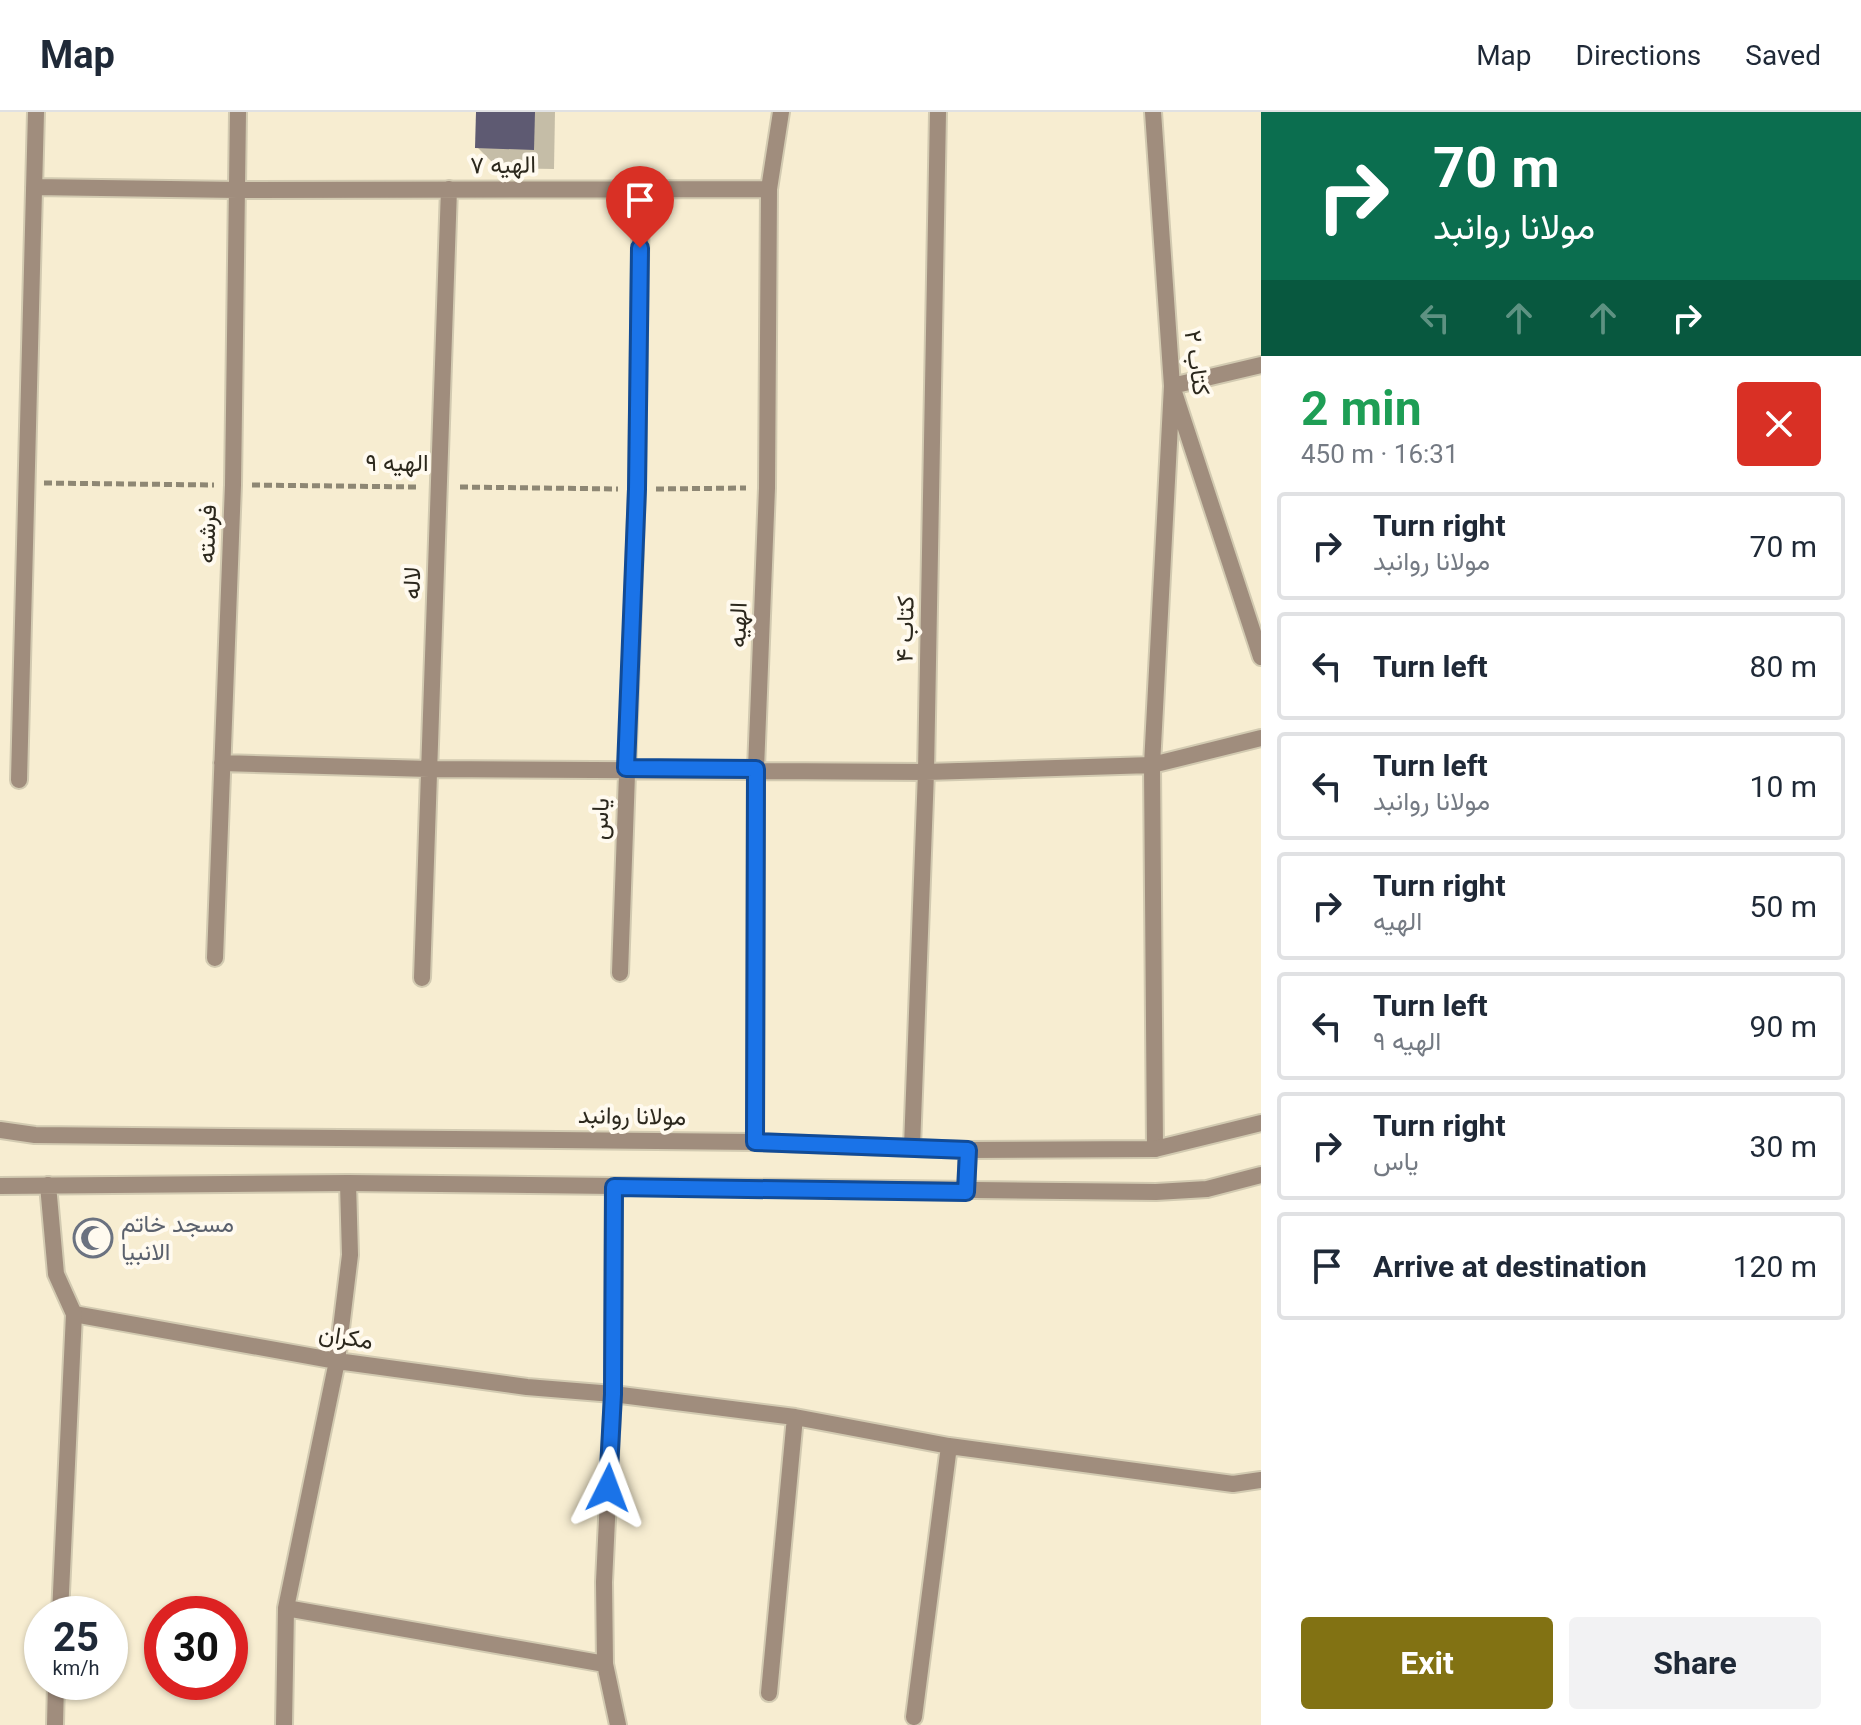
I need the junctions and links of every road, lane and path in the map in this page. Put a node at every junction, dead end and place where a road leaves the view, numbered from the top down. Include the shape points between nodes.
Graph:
1 (36, 112) edge
2 (238, 112) edge
3 (781, 112) edge
4 (938, 112) edge
5 (1153, 112) edge
6 (34, 187) junction
7 (641, 187) junction
8 (449, 189) junction
9 (769, 189) junction
10 (237, 190) junction
11 (1261, 365) edge
12 (1172, 386) junction
13 (27, 483) junction
14 (233, 485) junction
15 (439, 487) junction
16 (767, 488) junction
17 (637, 489) junction
18 (1261, 657) edge
19 (1261, 738) edge
20 (222, 763) junction
21 (1152, 765) junction
22 (626, 768) junction
23 (429, 769) junction
24 (756, 769) junction
25 (926, 772) junction
26 (19, 780) dead end
27 (215, 958) dead end
28 (620, 973) dead end
29 (422, 978) dead end
30 (1261, 1123) edge
31 (0, 1130) edge
32 (755, 1142) junction
33 (912, 1147) junction
34 (1155, 1149) junction
35 (968, 1150) junction
36 (1261, 1175) edge
37 (348, 1183) junction
38 (48, 1185) junction
39 (0, 1186) edge
40 (614, 1187) junction
41 (966, 1192) junction
42 (74, 1314) junction
43 (337, 1361) junction
44 (613, 1394) junction
45 (795, 1417) junction
46 (949, 1446) junction
47 (1261, 1480) edge
48 (61, 1596) edge
49 (286, 1608) junction
50 (605, 1664) junction
51 (769, 1693) dead end
52 (56, 1700) edge
53 (914, 1717) dead end
54 (55, 1725) edge
55 (284, 1725) edge
56 (618, 1725) edge

1 - 6 street
2 - 10 street, فرشته
3 - 9 street, الهیه
4 - 25 street, کتاب ۴
5 - 12 street, کتاب ۲
6 - 10 street, الهیه ۷
6 - 13 street
7 - 8 street, الهیه ۷
7 - 9 street, الهیه ۷
7 - 17 street, یاس
8 - 10 street, الهیه ۷
8 - 15 street, لاله
9 - 16 street, الهیه
10 - 14 street, فرشته
11 - 12 street
12 - 18 street, کتاب ۲
12 - 21 street
13 - 14 path, الهیه ۹
13 - 26 street
14 - 15 path, الهیه ۹
14 - 20 street, فرشته
15 - 17 path, الهیه ۹
15 - 23 street, لاله
16 - 17 path, الهیه ۹
16 - 24 street, الهیه
17 - 22 street, یاس
19 - 21 street
20 - 23 street
20 - 27 street, فرشته
21 - 25 street
21 - 34 street
22 - 23 street
22 - 24 street
22 - 28 street, یاس
23 - 29 street, لاله
24 - 25 street
24 - 32 street, الهیه
25 - 33 street, کتاب ۴
30 - 34 street, مولانا روانبد
31 - 32 street, مولانا روانبد via 35,1135
32 - 33 street, مولانا روانبد
33 - 35 street, مولانا روانبد
34 - 35 street, مولانا روانبد
35 - 41 street
36 - 41 street via 1207,1189 1156,1192
37 - 38 street
37 - 40 street
37 - 43 street via 350,1255
38 - 39 street
38 - 42 street via 56,1274
40 - 41 street
40 - 44 street
42 - 43 street, مکران
42 - 48 street
43 - 44 street, مکران
43 - 49 street
44 - 45 street, مکران
44 - 50 street
45 - 46 street, مکران
45 - 51 street
46 - 47 street, مکران via 1233,1484
46 - 53 street
49 - 50 street
49 - 55 street
50 - 56 street
52 - 54 street

